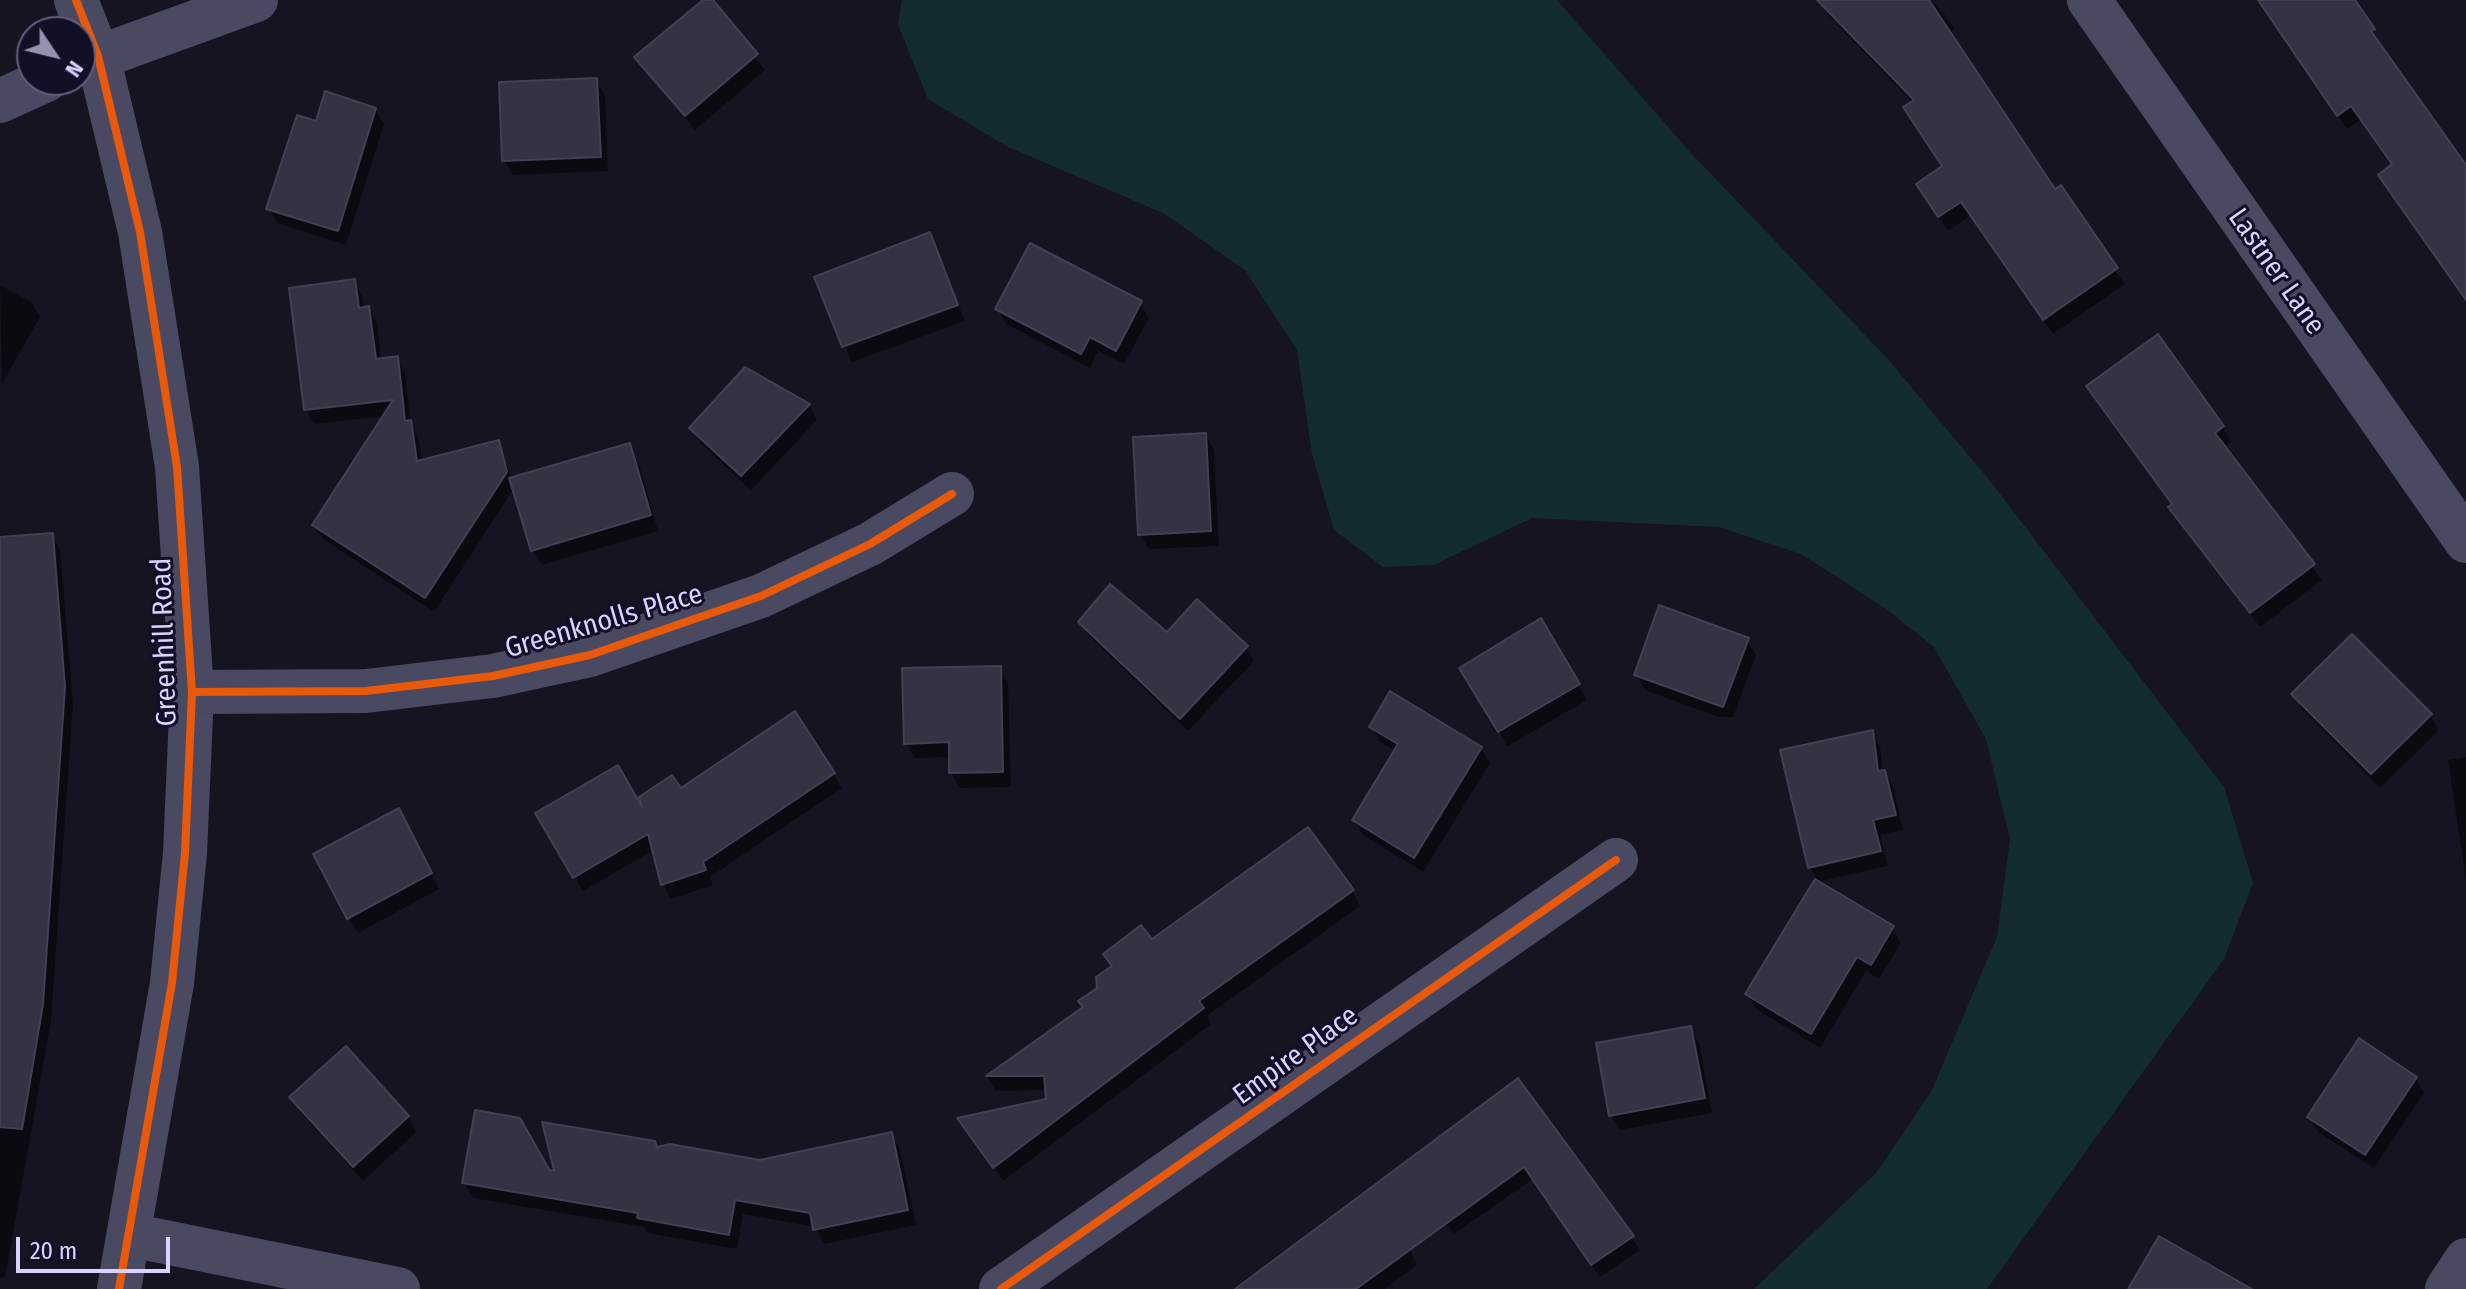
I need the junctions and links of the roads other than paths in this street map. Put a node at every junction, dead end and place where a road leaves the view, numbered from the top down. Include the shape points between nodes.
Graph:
1 (256, 0) edge
2 (2089, 0) edge
3 (96, 57) edge
4 (96, 84) edge
5 (952, 494) dead end
6 (2466, 541) edge
7 (192, 692) junction
8 (1616, 860) dead end
9 (130, 1235) junction
10 (2466, 1260) edge
11 (119, 1289) edge
12 (398, 1289) edge
13 (1001, 1289) edge
14 (2447, 1289) edge

1 - 3 street
2 - 6 street, Lastner Lane
4 - 7 street, Greenhill Road via 140,232 165,384 185,551
5 - 7 street, Greenknolls Place via 870,544 775,590 590,655 493,676 366,691
7 - 9 street, Greenhill Road via 185,853 172,983
8 - 13 street, Empire Place
9 - 11 street, Greenhill Road
9 - 12 street
10 - 14 street

